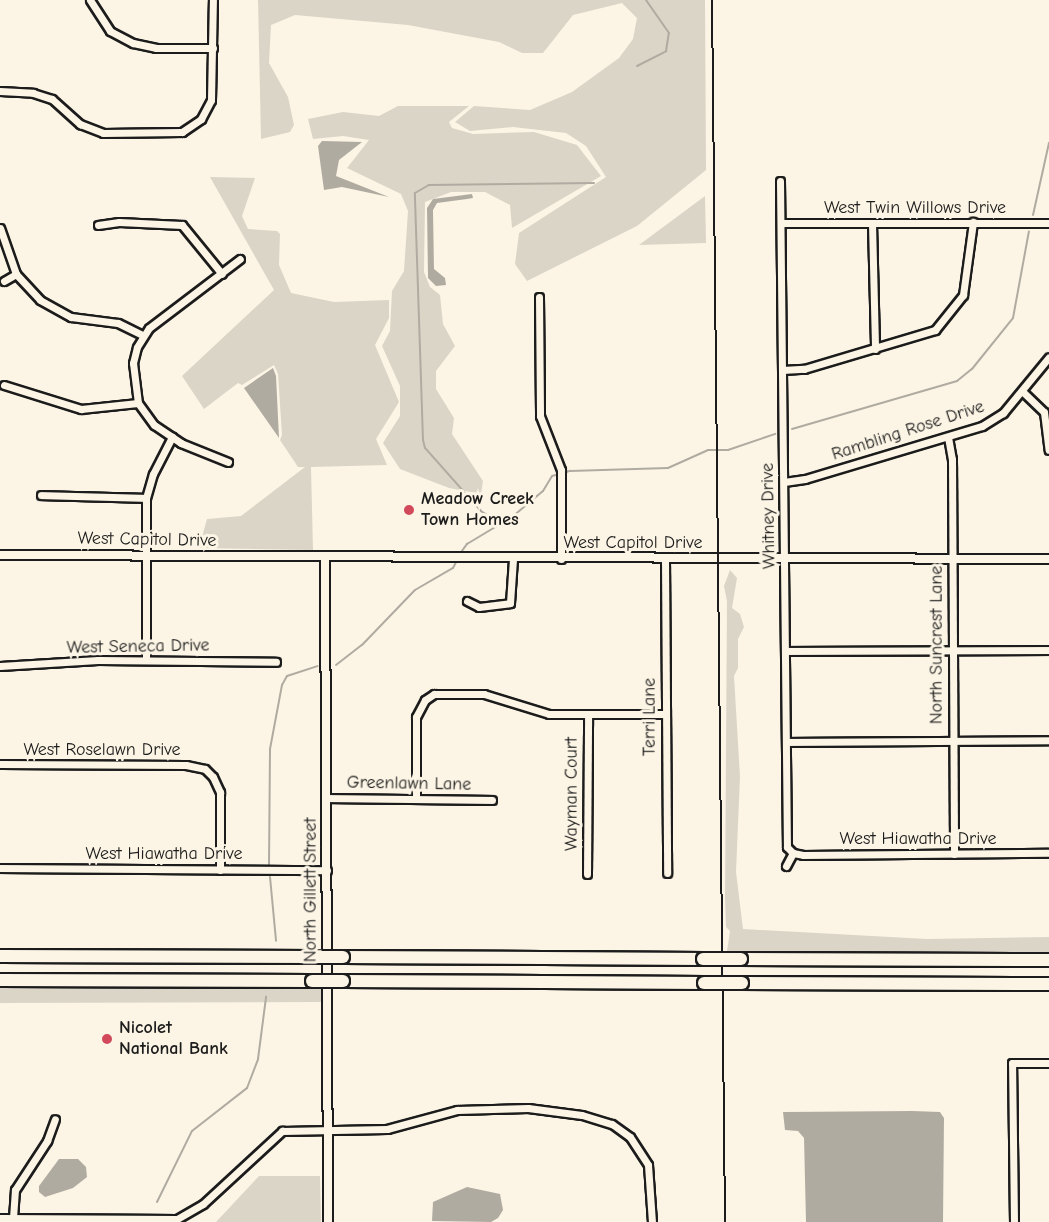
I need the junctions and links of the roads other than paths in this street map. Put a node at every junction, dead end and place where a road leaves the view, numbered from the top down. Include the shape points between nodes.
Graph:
1 (90, 0) edge
2 (213, 0) edge
3 (213, 48) junction
4 (0, 91) edge
5 (780, 181) dead end
6 (973, 222) junction
7 (781, 223) junction
8 (872, 223) junction
9 (1049, 223) edge
10 (98, 225) dead end
11 (0, 228) edge
12 (240, 259) dead end
13 (16, 274) junction
14 (222, 274) junction
15 (4, 281) dead end
16 (539, 297) dead end
17 (143, 335) junction
18 (876, 349) junction
19 (1049, 357) edge
20 (782, 370) junction
21 (4, 385) dead end
22 (1022, 391) junction
23 (138, 403) junction
24 (948, 437) junction
25 (172, 438) junction
26 (1049, 450) edge
27 (228, 462) dead end
28 (784, 482) junction
29 (41, 495) dead end
30 (146, 498) junction
31 (0, 555) edge
32 (147, 556) junction
33 (325, 558) junction
34 (513, 559) junction
35 (561, 559) junction
36 (952, 559) junction
37 (1049, 559) edge
38 (665, 560) junction
39 (784, 560) junction
40 (466, 601) dead end
41 (952, 650) junction
42 (1049, 650) edge
43 (785, 651) junction
44 (146, 660) junction
45 (276, 662) dead end
46 (0, 666) edge
47 (588, 714) junction
48 (665, 714) junction
49 (1049, 740) edge
50 (953, 741) junction
51 (786, 742) junction
52 (0, 764) edge
53 (327, 798) junction
54 (416, 799) junction
55 (492, 800) dead end
56 (791, 852) junction
57 (1049, 853) edge
58 (954, 854) junction
59 (786, 866) dead end
60 (0, 868) edge
61 (220, 870) junction
62 (327, 870) junction
63 (667, 873) dead end
64 (587, 874) dead end
65 (0, 956) edge
66 (1049, 960) edge
67 (0, 980) edge
68 (1049, 984) edge
69 (1049, 1062) edge
70 (55, 1119) dead end
71 (328, 1128) junction
72 (0, 1218) edge
73 (13, 1218) junction
74 (328, 1222) edge
75 (652, 1222) edge
76 (1014, 1222) edge

1 - 3 street via 105,25 133,43 156,48
2 - 3 street
3 - 4 street via 213,90 208,107 196,123 176,133 103,134 80,123 52,99 33,93
5 - 7 street, Whitney Drive
6 - 8 street, West Twin Willows Drive
6 - 9 street, West Twin Willows Drive
6 - 18 street via 963,295 957,307 931,332
7 - 8 street, West Twin Willows Drive
7 - 20 street, Whitney Drive
8 - 18 street
10 - 14 street via 182,225
11 - 13 street
12 - 14 street
13 - 15 street
13 - 17 street via 32,294 59,312 118,323
14 - 17 street
16 - 35 street via 540,416 561,474
17 - 23 street via 132,363
18 - 20 street via 804,369
19 - 22 street, Rambling Rose Drive
20 - 28 street, Whitney Drive
21 - 23 street via 81,409
22 - 24 street, Rambling Rose Drive via 998,418
22 - 26 street via 1044,412
23 - 25 street via 154,425
24 - 28 street, Rambling Rose Drive
24 - 36 street, North Suncrest Lane via 952,459
25 - 27 street
25 - 30 street via 153,474
28 - 39 street, Whitney Drive
29 - 30 street
30 - 32 street
31 - 32 street, West Capitol Drive
32 - 33 street, West Capitol Drive
32 - 44 street
33 - 34 street, West Capitol Drive
33 - 53 street, North Gillett Street
34 - 35 street, West Capitol Drive
34 - 40 street via 510,603 479,607
35 - 38 street, West Capitol Drive
36 - 37 street, West Capitol Drive
36 - 39 street, West Capitol Drive
36 - 41 street, North Suncrest Lane
38 - 39 street, West Capitol Drive
38 - 48 street, Terri Lane
39 - 43 street, Whitney Drive
41 - 42 street
41 - 43 street
41 - 50 street, North Suncrest Lane
43 - 51 street, Whitney Drive
44 - 45 street, West Seneca Drive
44 - 46 street, West Seneca Drive
47 - 48 street
47 - 54 street via 541,713 477,693 429,697 416,717
47 - 64 street, Wayman Court
48 - 63 street, Terri Lane
49 - 50 street
50 - 51 street
50 - 58 street, North Suncrest Lane
51 - 56 street, Whitney Drive
52 - 61 street, West Roselawn Drive via 199,767 210,773 219,788
53 - 54 street, Greenlawn Lane
53 - 62 street, North Gillett Street
54 - 55 street, Greenlawn Lane
56 - 58 street, West Hiawatha Drive
56 - 59 street
57 - 58 street, West Hiawatha Drive
60 - 61 street, West Hiawatha Drive
61 - 62 street, West Hiawatha Drive
62 - 71 street, North Gillett Street
65 - 66 highway, bridge
67 - 68 highway, bridge
69 - 76 street via 1012,1063
70 - 73 street via 47,1141 15,1190
71 - 73 street via 292,1128 277,1134 184,1217
71 - 74 street, North Gillett Street
71 - 75 street via 387,1128 472,1108 546,1108 582,1115 622,1130 640,1148 651,1179
72 - 73 street

